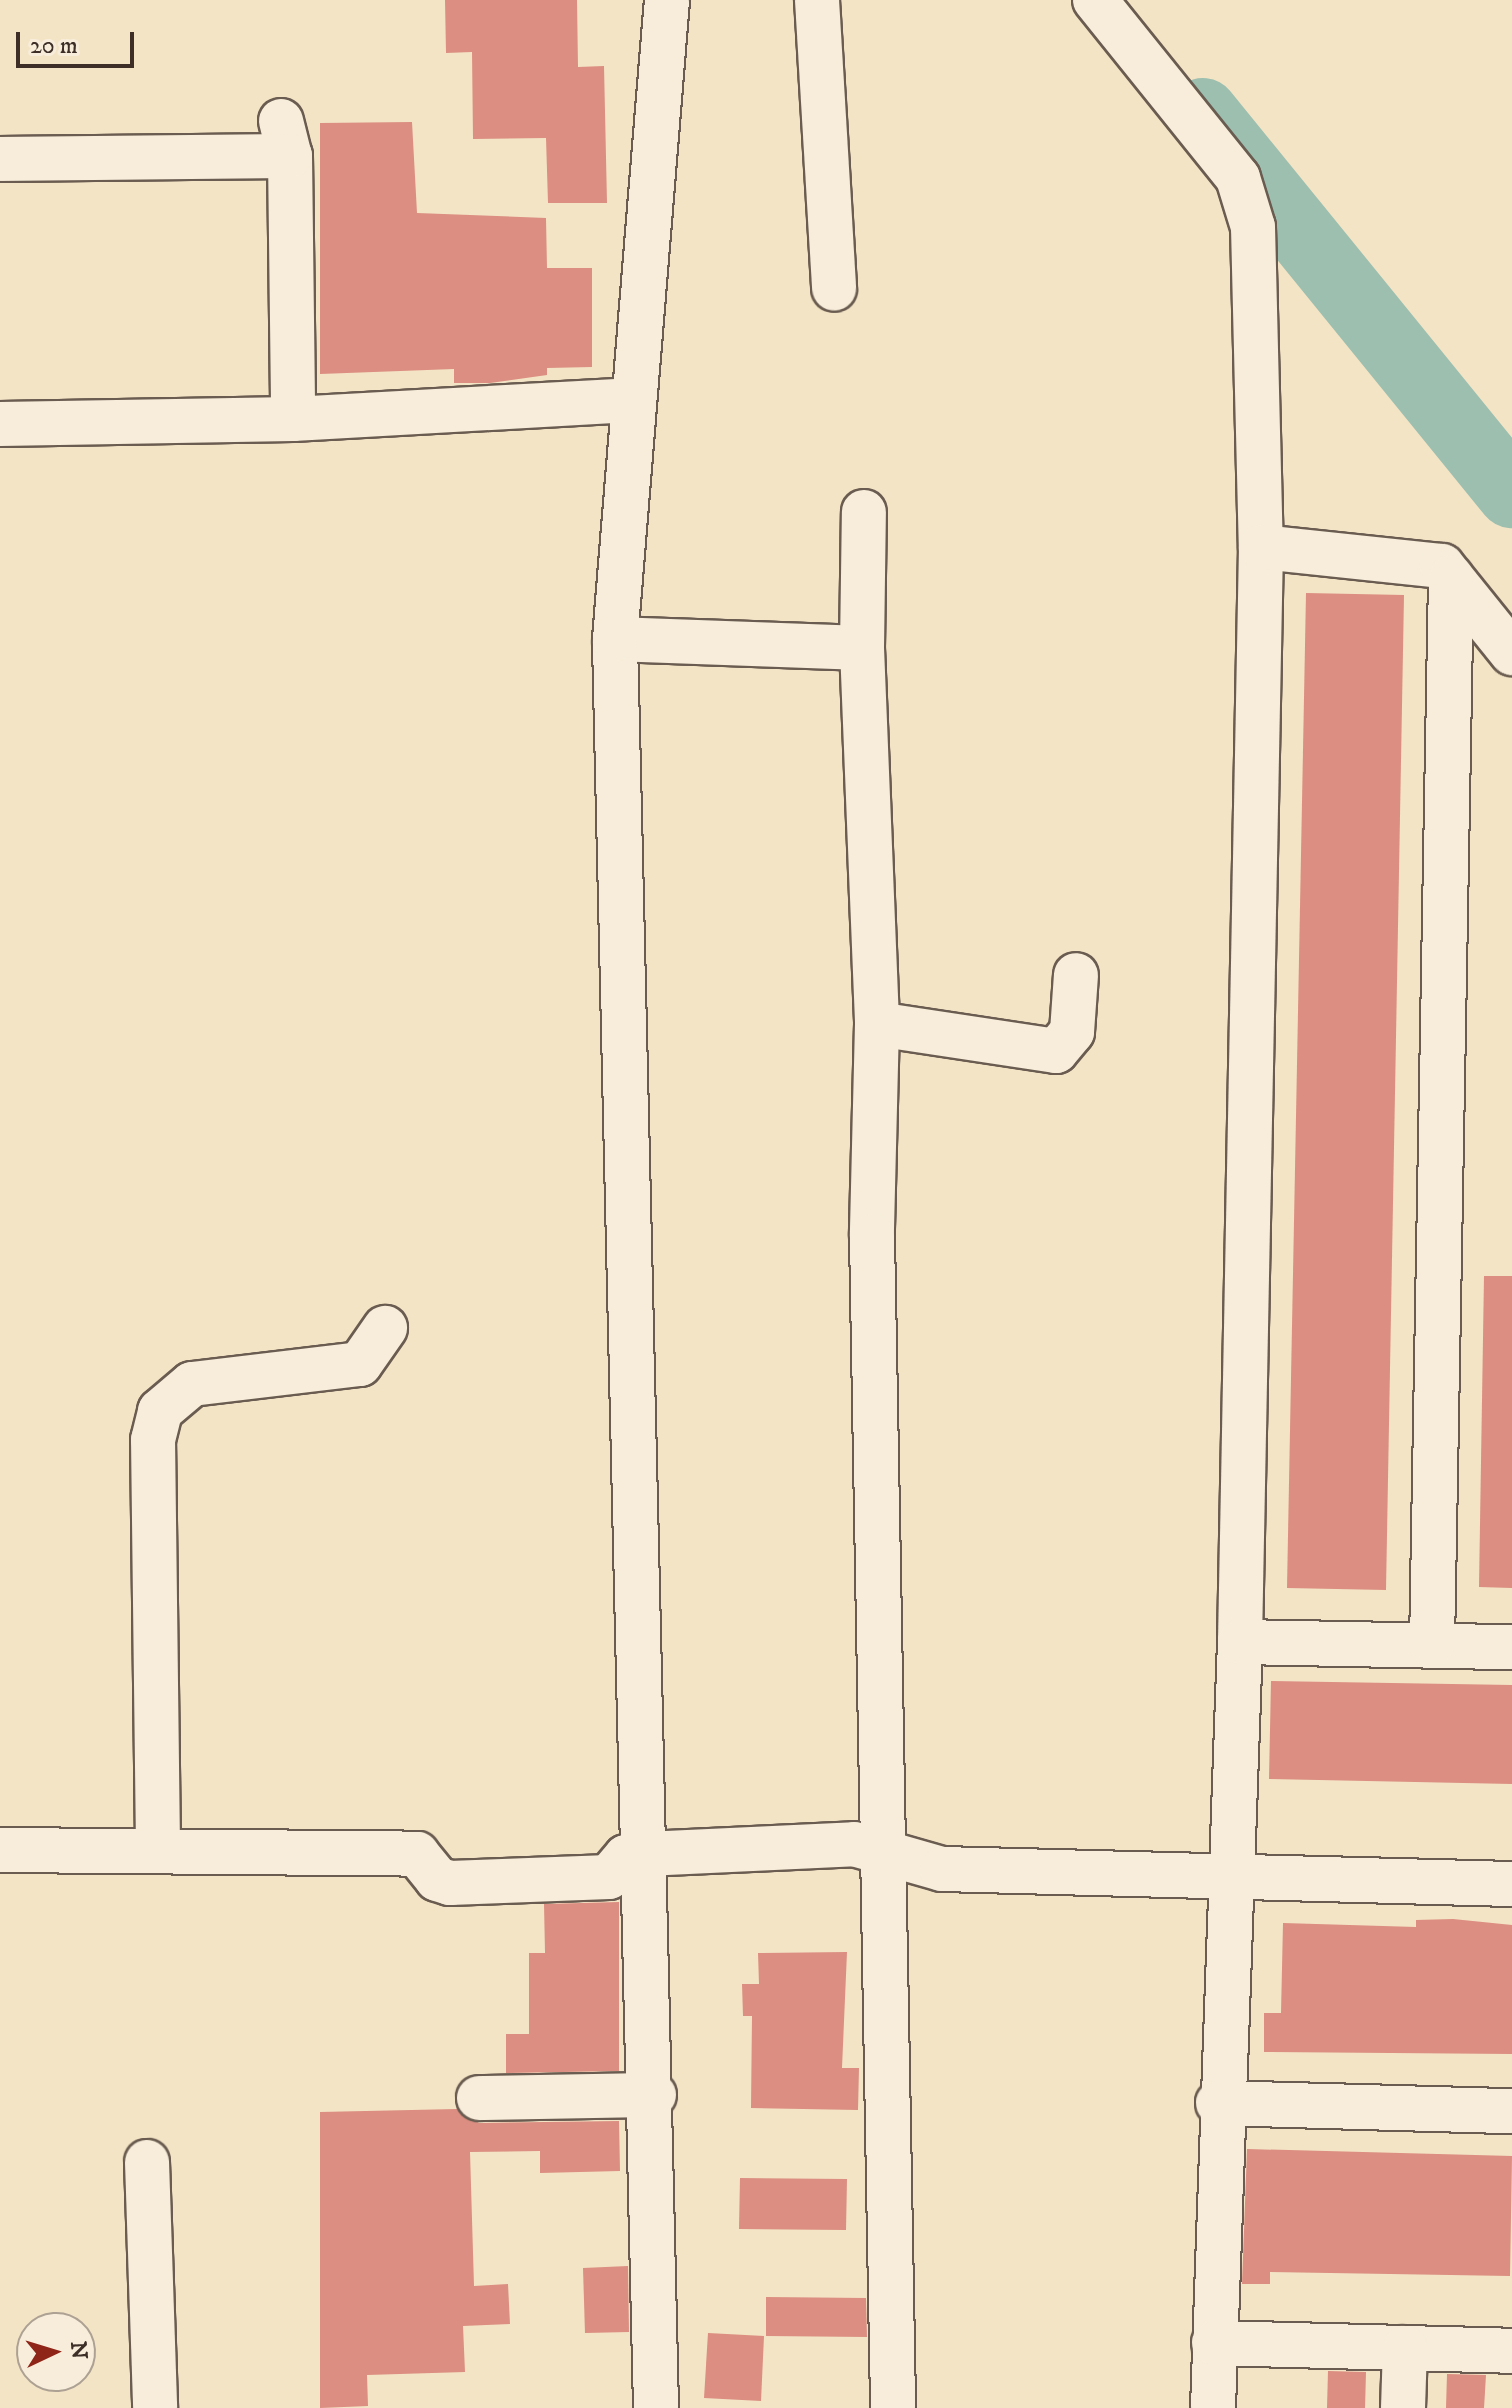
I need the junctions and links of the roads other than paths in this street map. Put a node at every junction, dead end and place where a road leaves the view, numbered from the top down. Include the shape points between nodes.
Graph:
1 (667, 0) edge
2 (817, 0) edge
3 (1095, 0) edge
4 (0, 159) edge
5 (834, 288) dead end
6 (614, 400) junction
7 (293, 419) junction
8 (0, 424) edge
9 (864, 512) dead end
10 (1261, 547) junction
11 (1451, 577) junction
12 (615, 639) junction
13 (862, 648) junction
14 (1512, 653) edge
15 (1076, 975) dead end
16 (877, 1024) junction
17 (385, 1328) dead end
18 (1240, 1642) junction
19 (1432, 1645) junction
20 (1512, 1647) edge
21 (158, 1847) junction
22 (0, 1850) edge
23 (883, 1851) junction
24 (645, 1854) junction
25 (1231, 1879) junction
26 (1512, 1884) edge
27 (626, 2095) junction
28 (479, 2098) dead end
29 (1218, 2103) junction
30 (1512, 2111) edge
31 (147, 2162) dead end
32 (1214, 2343) junction
33 (1405, 2348) junction
34 (1512, 2351) edge
35 (155, 2408) edge
36 (656, 2408) edge
37 (893, 2408) edge
38 (1213, 2408) edge
39 (1403, 2408) edge

1 - 6 street
2 - 5 street
3 - 10 street via 1203,129 1244,194 1253,227
4 - 7 street via 285,138
6 - 7 street
6 - 12 street
7 - 8 street
9 - 13 street
10 - 11 street via 1429,562
10 - 18 street
11 - 14 street
11 - 19 street
12 - 13 street
12 - 24 street via 628,1396
13 - 16 street
15 - 16 street via 1072,1032 1056,1051
16 - 23 street via 872,1236
17 - 21 street via 360,1364 192,1384 160,1411 153,1440
18 - 19 street
18 - 25 street
19 - 20 street
21 - 22 street
21 - 24 street via 417,1854 437,1879 450,1883 609,1877 626,1857
23 - 24 street via 824,1843
23 - 25 street via 942,1869
23 - 37 street
24 - 27 street
25 - 26 street
25 - 29 street
27 - 28 street
27 - 36 street
29 - 30 street
29 - 32 street
31 - 35 street
32 - 33 street
32 - 38 street
33 - 34 street
33 - 39 street

